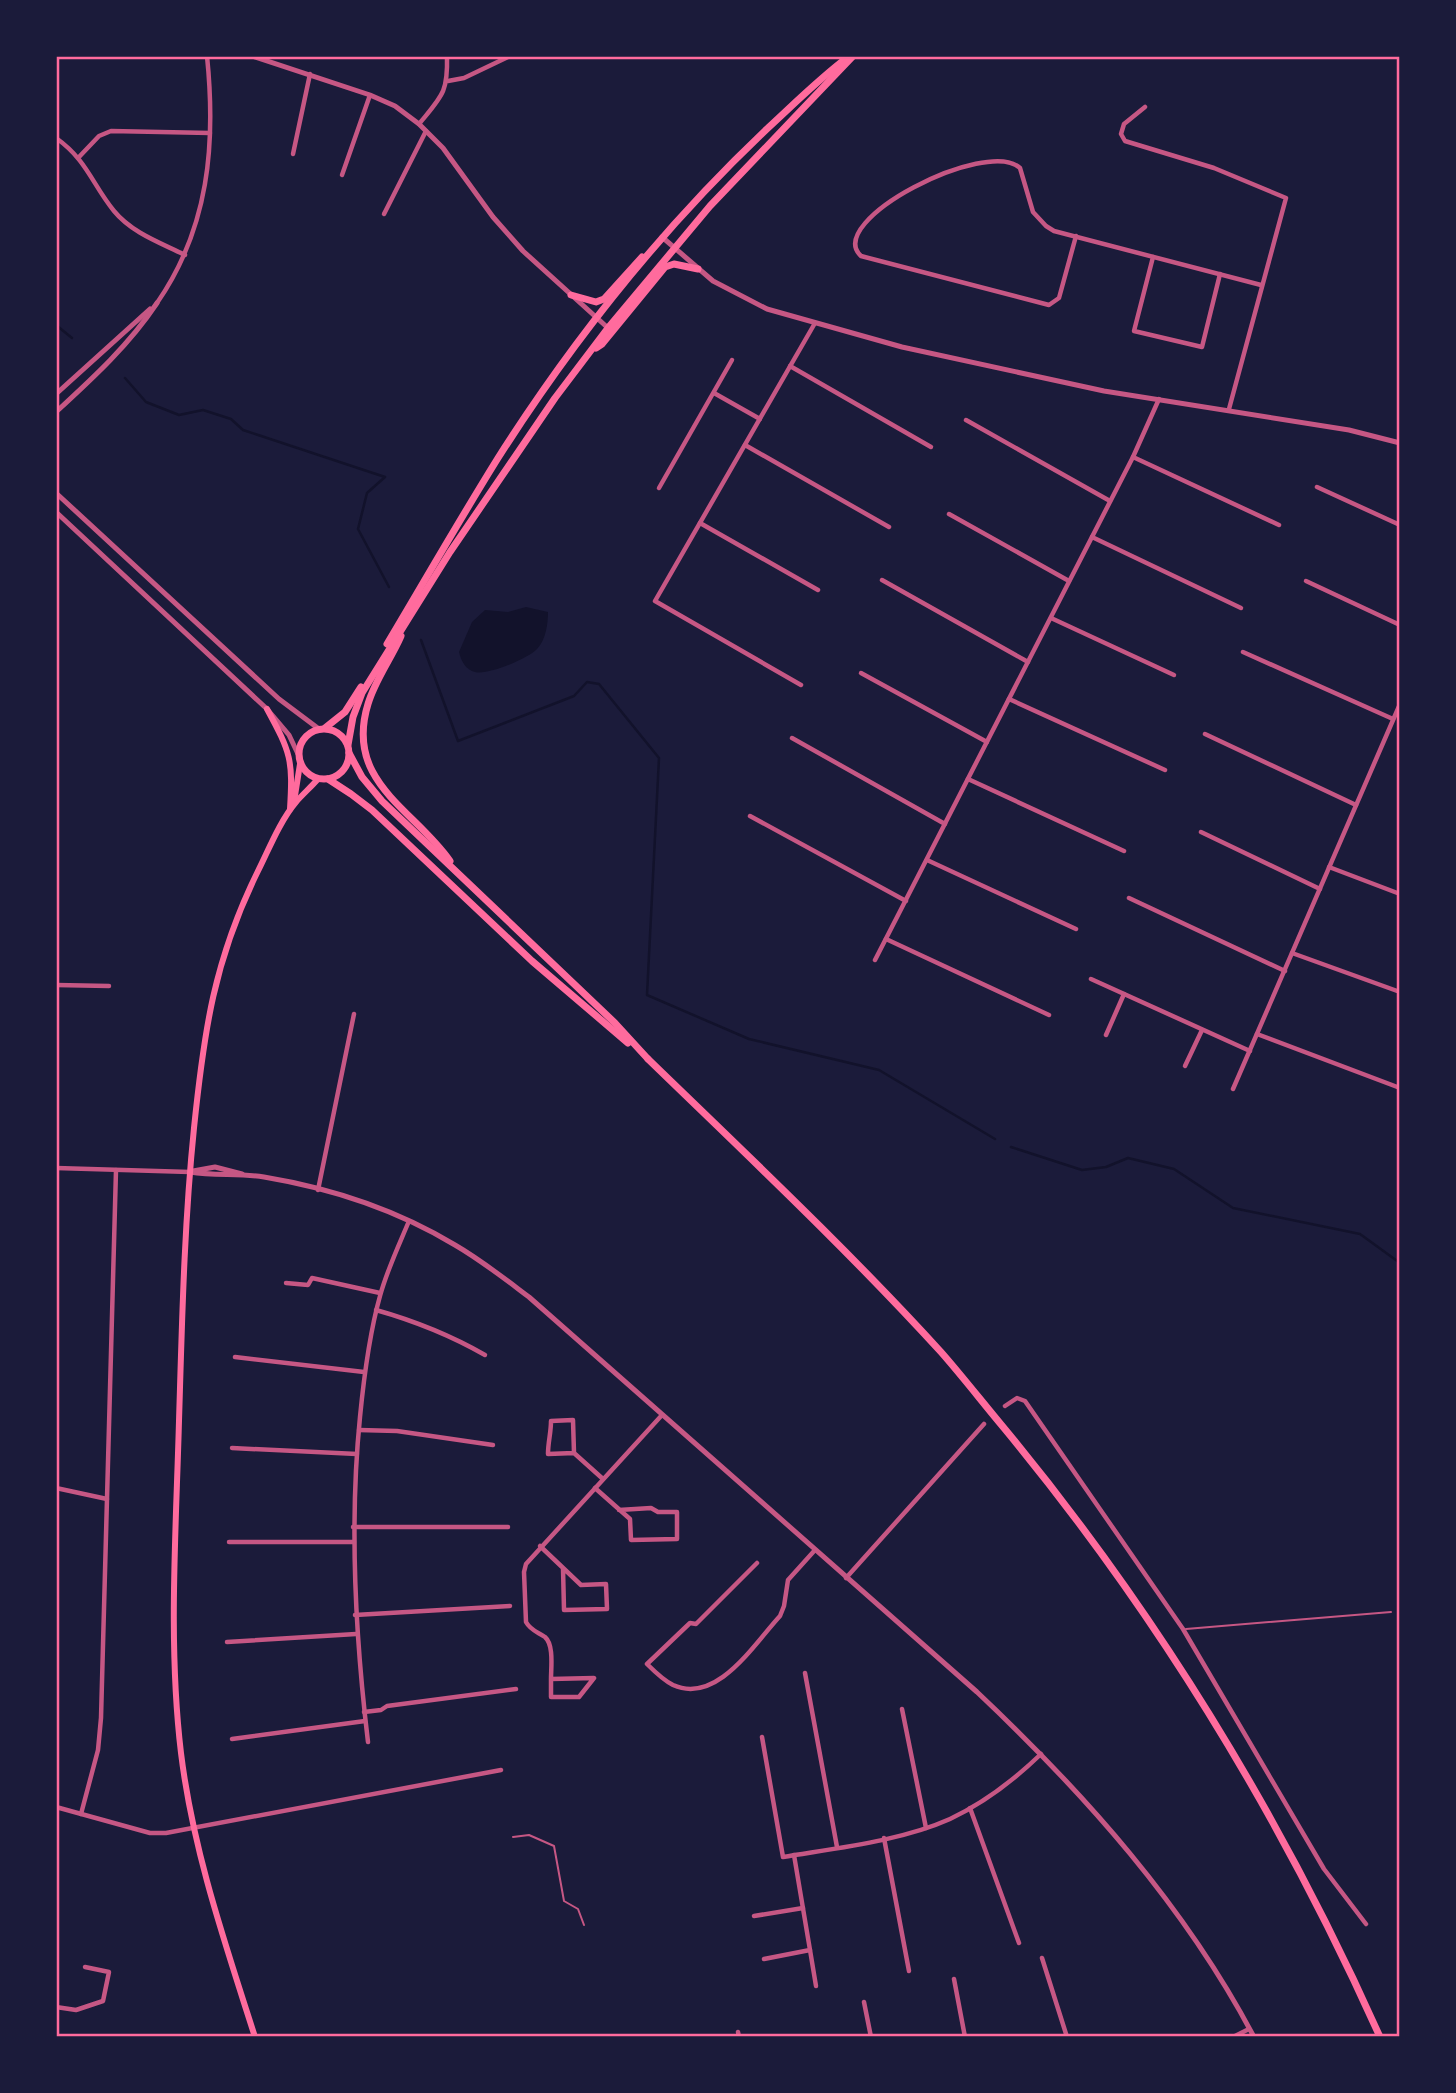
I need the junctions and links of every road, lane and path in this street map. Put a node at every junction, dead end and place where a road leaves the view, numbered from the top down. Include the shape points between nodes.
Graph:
1 (207, 56) edge
2 (252, 56) edge
3 (447, 56) edge
4 (510, 56) edge
5 (851, 56) edge
6 (310, 74) junction
7 (448, 81) junction
8 (370, 94) junction
9 (1145, 107) dead end
10 (419, 124) junction
11 (427, 130) junction
12 (210, 133) junction
13 (56, 138) edge
14 (293, 154) dead end
15 (79, 157) junction
16 (342, 175) dead end
17 (384, 214) dead end
18 (1076, 236) junction
19 (662, 237) junction
20 (673, 248) junction
21 (651, 250) junction
22 (185, 255) junction
23 (1153, 257) junction
24 (698, 269) junction
25 (1220, 274) junction
26 (1261, 285) junction
27 (571, 295) junction
28 (158, 303) junction
29 (597, 318) junction
30 (815, 323) junction
31 (608, 328) junction
32 (590, 352) junction
33 (732, 360) dead end
34 (790, 366) junction
35 (714, 393) junction
36 (56, 394) edge
37 (1160, 399) junction
38 (1229, 409) junction
39 (56, 412) edge
40 (760, 419) junction
41 (966, 420) dead end
42 (1400, 443) edge
43 (745, 445) junction
44 (931, 447) dead end
45 (1133, 457) junction
46 (1317, 487) dead end
47 (659, 488) dead end
48 (56, 493) edge
49 (1110, 501) junction
50 (56, 512) edge
51 (949, 514) dead end
52 (700, 523) junction
53 (1279, 525) dead end
54 (1400, 525) edge
55 (889, 527) dead end
56 (1092, 537) junction
57 (882, 580) dead end
58 (1069, 581) junction
59 (1306, 581) dead end
60 (818, 590) dead end
61 (1241, 608) dead end
62 (1051, 618) junction
63 (1400, 625) edge
64 (404, 629) junction
65 (1242, 652) dead end
66 (1028, 662) junction
67 (861, 673) dead end
68 (1174, 675) dead end
69 (801, 685) dead end
70 (1009, 699) junction
71 (1400, 705) edge
72 (267, 709) junction
73 (1394, 719) junction
74 (322, 729) junction
75 (1205, 734) dead end
76 (792, 738) dead end
77 (987, 742) junction
78 (349, 749) junction
79 (298, 754) junction
80 (300, 764) junction
81 (1165, 770) dead end
82 (318, 779) junction
83 (328, 779) junction
84 (968, 779) junction
85 (294, 804) junction
86 (1356, 805) junction
87 (290, 811) junction
88 (750, 816) dead end
89 (945, 824) junction
90 (1200, 832) dead end
91 (1124, 851) dead end
92 (927, 860) junction
93 (1329, 867) junction
94 (458, 873) junction
95 (1320, 889) junction
96 (1400, 894) edge
97 (1129, 898) dead end
98 (906, 901) junction
99 (1076, 929) dead end
100 (886, 939) junction
101 (1292, 953) junction
102 (876, 960) dead end
103 (1285, 971) junction
104 (1091, 979) dead end
105 (56, 985) edge
106 (108, 986) dead end
107 (1400, 992) edge
108 (1124, 994) junction
109 (354, 1014) dead end
110 (1049, 1016) dead end
111 (1202, 1030) junction
112 (1257, 1034) junction
113 (1106, 1035) dead end
114 (1250, 1051) junction
115 (648, 1059) junction
116 (1185, 1066) dead end
117 (1400, 1088) edge
118 (1233, 1089) dead end
119 (56, 1168) edge
120 (116, 1170) junction
121 (190, 1172) junction
122 (318, 1189) junction
123 (409, 1221) junction
124 (286, 1283) dead end
125 (380, 1293) junction
126 (376, 1310) junction
127 (485, 1355) dead end
128 (235, 1357) dead end
129 (364, 1372) junction
130 (1005, 1406) dead end
131 (662, 1415) junction
132 (984, 1424) dead end
133 (359, 1430) junction
134 (493, 1445) dead end
135 (232, 1448) dead end
136 (574, 1453) junction
137 (357, 1454) junction
138 (603, 1479) junction
139 (56, 1488) edge
140 (594, 1488) junction
141 (107, 1499) junction
142 (619, 1510) junction
143 (353, 1527) junction
144 (508, 1527) dead end
145 (229, 1542) dead end
146 (354, 1542) junction
147 (540, 1546) junction
148 (815, 1550) junction
149 (757, 1563) dead end
150 (563, 1568) junction
151 (846, 1578) junction
152 (510, 1606) dead end
153 (1391, 1612) dead end
154 (355, 1615) junction
155 (1183, 1629) junction
156 (356, 1634) junction
157 (228, 1642) dead end
158 (805, 1673) dead end
159 (551, 1679) junction
160 (516, 1689) dead end
161 (902, 1709) dead end
162 (364, 1712) junction
163 (365, 1721) junction
164 (762, 1737) dead end
165 (232, 1739) dead end
166 (368, 1742) dead end
167 (1042, 1754) junction
168 (500, 1770) dead end
169 (56, 1807) edge
170 (971, 1808) junction
171 (81, 1814) junction
172 (193, 1828) junction
173 (926, 1828) junction
174 (513, 1837) dead end
175 (884, 1838) junction
176 (837, 1847) junction
177 (794, 1855) junction
178 (803, 1908) junction
179 (754, 1916) dead end
180 (1366, 1924) dead end
181 (584, 1925) dead end
182 (1019, 1943) dead end
183 (810, 1951) junction
184 (1042, 1958) dead end
185 (764, 1959) dead end
186 (85, 1967) dead end
187 (909, 1971) dead end
188 (954, 1979) dead end
189 (816, 1986) dead end
190 (864, 2002) dead end
191 (56, 2007) edge
192 (1249, 2029) junction
193 (255, 2037) edge
194 (871, 2037) edge
195 (965, 2037) edge
196 (1067, 2037) edge
197 (1233, 2037) edge
198 (1254, 2037) edge
199 (1380, 2037) edge

1 - 12 street
2 - 6 street
3 - 7 street
4 - 7 street
5 - 19 main road via 735,159
5 - 20 main road
6 - 8 street
6 - 14 street
7 - 10 street
8 - 10 street
8 - 16 street
9 - 26 street via 1124,124 1121,134 1125,141 1214,168 1286,198
10 - 11 street
11 - 17 street
11 - 27 street via 493,217
12 - 15 street via 110,131
12 - 22 street via 200,217
13 - 15 street
15 - 22 street via 114,212 147,237
18 - 18 street via 1054,231 1039,220 1029,204 1020,168 1009,161 981,163 923,182 877,212 860,229 854,245 861,256 1049,304 1059,298
18 - 23 street
19 - 20 street
19 - 21 main road
20 - 24 street
20 - 31 main road
21 - 27 main road via 604,299 596,302
21 - 29 main road
22 - 28 street
23 - 25 street
23 - 25 street via 1134,331 1202,347
24 - 30 street via 755,304
24 - 32 main road via 674,264 664,267 602,344
25 - 26 street
26 - 38 street
27 - 29 street
28 - 36 street
28 - 39 street via 138,332
29 - 31 street
29 - 74 main road via 499,457 353,701
30 - 34 street
30 - 37 street via 1010,372
31 - 32 main road
32 - 64 main road via 450,552
33 - 35 street
34 - 40 street
34 - 44 street
35 - 40 street
35 - 47 street
37 - 38 street
37 - 45 street
38 - 42 street via 1349,429
40 - 43 street
41 - 49 street
43 - 52 street
43 - 55 street
45 - 49 street
45 - 53 street
46 - 54 street
48 - 74 street via 279,699
49 - 56 street
50 - 72 street
51 - 58 street
52 - 60 street
52 - 69 street via 655,601
56 - 58 street
56 - 61 street
57 - 66 street
58 - 62 street
59 - 63 street
62 - 66 street
62 - 68 street
64 - 78 main road via 362,693
64 - 94 main road via 368,703 364,747 381,787 444,852
65 - 73 street
66 - 70 street
67 - 77 street
70 - 77 street
70 - 81 street
71 - 73 street
72 - 79 street
72 - 87 main road via 291,760
73 - 86 street
74 - 78 main road via 339,733
74 - 79 main road via 306,735
75 - 86 street
76 - 89 street
77 - 84 street
78 - 83 main road via 346,767
78 - 94 main road via 371,789
79 - 80 main road
80 - 82 main road
80 - 85 main road
82 - 83 main road
82 - 85 main road
83 - 115 main road via 372,810 532,961
84 - 89 street
84 - 91 street
85 - 87 main road
86 - 93 street
87 - 121 main road via 243,902 212,993
88 - 98 street
89 - 92 street
90 - 95 street
92 - 98 street
92 - 99 street
93 - 95 street
93 - 96 street
94 - 115 main road
95 - 101 street
97 - 103 street
98 - 100 street
100 - 102 street
100 - 110 street
101 - 103 street
101 - 107 street
103 - 112 street
104 - 108 street
105 - 106 street
108 - 111 street
108 - 113 street
109 - 122 street
111 - 114 street
111 - 116 street
112 - 114 street
112 - 117 street
114 - 118 street
115 - 199 main road via 845,1251 943,1354 1050,1484 1156,1631 1241,1765 1293,1857
119 - 120 street
120 - 121 street
120 - 141 street
121 - 122 street via 245,1175
121 - 172 main road via 183,1269 174,1669
122 - 123 street
123 - 125 street
123 - 131 street via 454,1244 529,1297
124 - 125 street via 308,1285 312,1278
125 - 126 street
126 - 127 street via 447,1334
126 - 129 street
128 - 129 street
129 - 133 street
130 - 155 street via 1017,1398 1025,1401
131 - 138 street
131 - 148 street
132 - 151 street
133 - 134 street
133 - 137 street
135 - 137 street
136 - 136 street via 548,1454 551,1421 573,1420
136 - 138 street
137 - 143 street
138 - 140 street
139 - 141 street
140 - 142 street
140 - 147 street
141 - 171 street via 102,1718
142 - 142 street via 677,1512 677,1539 631,1540 630,1519
143 - 144 street
143 - 146 street
145 - 146 street
146 - 154 street
147 - 150 street
147 - 159 street via 524,1572 526,1622 550,1644
148 - 149 street via 788,1580 779,1616 725,1676 693,1689 664,1680 647,1664 690,1623 696,1624
148 - 151 street
150 - 150 street via 564,1610 607,1609 606,1584 581,1585
151 - 167 street
152 - 154 street
153 - 155 lane
154 - 156 street
155 - 180 street via 1324,1869
156 - 157 street
156 - 162 street
158 - 176 street
159 - 159 street via 562,1678 594,1678 579,1697 551,1697
160 - 162 street
161 - 173 street
162 - 163 street
163 - 165 street
163 - 166 street
164 - 177 street via 783,1857
167 - 170 street
167 - 192 street via 1153,1883
168 - 172 street
169 - 171 street
170 - 173 street
170 - 182 street
171 - 172 street via 149,1833
172 - 193 main road
173 - 175 street
174 - 181 lane via 529,1835 554,1846 564,1901 578,1909
175 - 176 street
175 - 187 street
176 - 177 street
177 - 178 street
178 - 179 street
178 - 183 street
183 - 185 street
183 - 189 street
184 - 196 street
186 - 191 street via 109,1972 103,2001 76,2010
188 - 195 street
190 - 194 street
192 - 197 street
192 - 198 street

